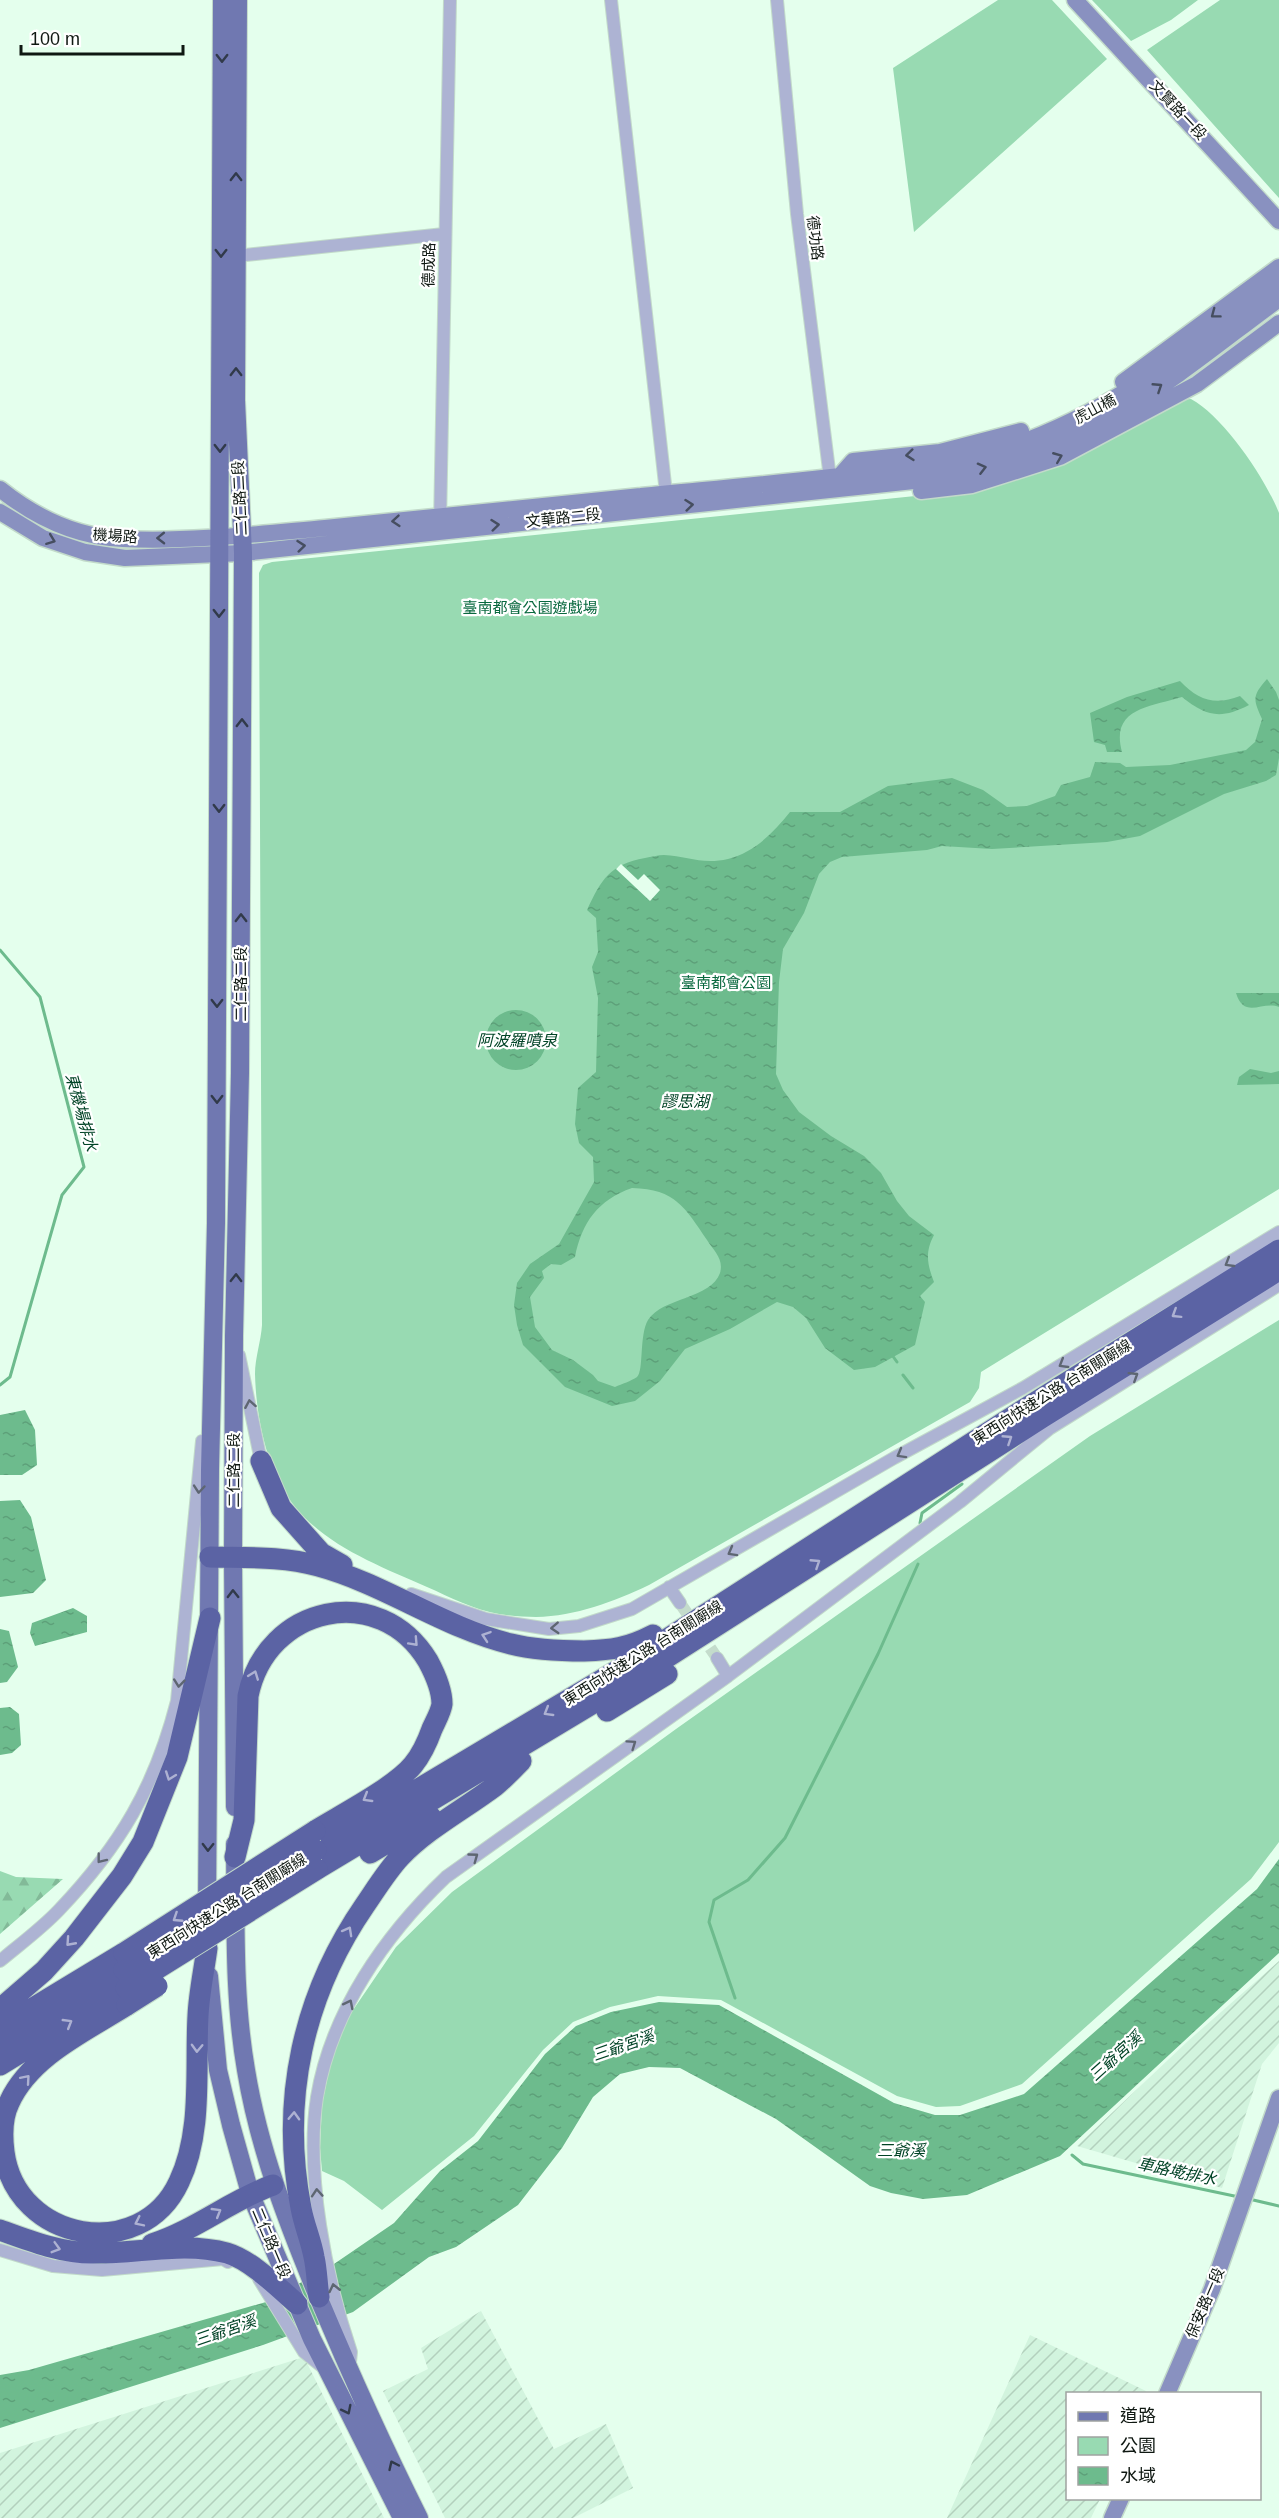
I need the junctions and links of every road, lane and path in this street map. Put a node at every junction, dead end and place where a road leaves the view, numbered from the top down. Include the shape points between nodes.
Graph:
1 (222, 0) edge
2 (238, 0) edge
3 (450, 0) edge
4 (611, 0) edge
5 (777, 0) edge
6 (1075, 0) edge
7 (1279, 221) edge
8 (444, 234) junction
9 (236, 256) junction
10 (1279, 267) edge
11 (1279, 282) edge
12 (1279, 298) edge
13 (1279, 323) edge
14 (882, 478) junction
15 (836, 482) junction
16 (0, 489) edge
17 (666, 493) junction
18 (0, 512) edge
19 (440, 524) junction
20 (242, 544) junction
21 (220, 546) junction
22 (216, 1223) junction
23 (1279, 1232) edge
24 (1279, 1250) edge
25 (1279, 1270) edge
26 (1279, 1285) edge
27 (234, 1336) junction
28 (1037, 1409) junction
29 (969, 1454) junction
30 (261, 1461) junction
31 (846, 1523) junction
32 (210, 1557) junction
33 (233, 1558) junction
34 (669, 1587) junction
35 (378, 1588) junction
36 (767, 1594) junction
37 (680, 1603) tunnel mouth
38 (210, 1618) junction
39 (717, 1658) tunnel mouth
40 (728, 1676) junction
41 (521, 1761) junction
42 (235, 1857) junction
43 (316, 1859) junction
44 (207, 1948) junction
45 (0, 1961) edge
46 (236, 1967) joint
47 (125, 1979) junction
48 (0, 2009) edge
49 (0, 2028) edge
50 (0, 2046) edge
51 (0, 2065) edge
52 (1279, 2098) edge
53 (273, 2185) junction
54 (250, 2193) junction
55 (0, 2230) edge
56 (0, 2250) edge
57 (126, 2252) junction
58 (314, 2256) junction
59 (270, 2276) junction
60 (319, 2297) joint
61 (297, 2304) joint
62 (337, 2327) junction
63 (305, 2342) junction
64 (1168, 2392) edge
65 (1121, 2500) edge
66 (402, 2518) edge
67 (419, 2518) edge
68 (1113, 2518) edge

1 -> 21 main road, 二仁路二段
9 -> 2 main road, 二仁路二段
3 - 8 street, 德成路
4 - 17 street
5 - 15 street, 德功路 via 797,214
6 - 7 street, 文賢路一段
8 - 9 street
8 - 19 street, 德成路
20 -> 9 main road, 二仁路二段
10 -> 15 street via 1138,371 1076,410 1029,429 967,446 853,461
11 - 14 street, 虎山橋 via 1155,374 1068,423 994,451
14 -> 12 street, 虎山橋 via 923,480 998,464 1074,435 1162,385
15 -> 13 street via 855,499 972,485 1059,457 1197,384
14 - 15 street, 文華路二段
15 - 17 street, 文華路二段
19 -> 15 street, 文華路二段
21 -> 16 street, 機場路 via 86,534 51,522
17 - 19 street, 文華路二段
18 -> 21 street, 機場路 via 43,538 85,552 125,558
19 - 20 street, 文華路二段
20 - 21 street, 機場路
27 -> 20 main road, 二仁路二段 via 240,1073
21 -> 22 main road, 二仁路二段
22 - 32 main road, 二仁路二段
22 -> 45 street via 210,1234 204,1415 193,1559 177,1701 166,1743 123,1832 58,1911
23 -> 28 street
24 -> 28 highway, 東西向快速公路 台南關廟線
25 - 28 highway, 東西向快速公路 台南關廟線
28 -> 26 street
30 -> 27 street
27 - 33 main road, 二仁路二段
28 - 29 highway, 東西向快速公路 台南關廟線
28 -> 34 street via 952,1425
28 - 40 street via 987,1481
29 - 31 highway, 東西向快速公路 台南關廟線
36 -> 29 highway, 東西向快速公路 台南關廟線
34 -> 30 street via 632,1608 579,1626 549,1629 454,1610 365,1574 331,1553 300,1521
30 - 35 highway via 281,1508 304,1537 321,1553
31 -> 35 highway via 633,1646 542,1650 510,1644 464,1628
31 -> 43 highway, 東西向快速公路 台南關廟線
32 - 33 highway
32 - 38 main road, 二仁路二段
33 - 35 highway via 299,1561
42 -> 33 main road, 二仁路二段
34 - 37 street
36 - 41 highway via 754,1615 639,1693
36 - 43 highway, 東西向快速公路 台南關廟線 via 630,1681
38 -> 44 main road, 二仁路二段
38 -> 48 highway via 177,1757 143,1842 74,1938 44,1971
39 - 40 street
58 -> 40 street via 317,2097 327,2056 348,2004 374,1961 416,1906 446,1877
41 - 43 highway
58 -> 41 highway via 301,2209 295,2088 309,2016 326,1971 353,1922 399,1858 432,1828 496,1785
42 -> 43 highway via 244,1820 251,1678 282,1635 299,1623 354,1612 374,1616 408,1635 421,1649 440,1686 442,1706 424,1750 411,1767 387,1786
42 - 46 main road, 二仁路二段
43 - 47 highway, 東西向快速公路 台南關廟線, bridge
43 - 47 highway, bridge
44 -> 47 highway via 198,2013 192,2142 178,2184 166,2203 133,2225 96,2233 76,2231 56,2225 39,2213 12,2182 4,2151 4,2121 8,2103 40,2062 68,2042
44 - 54 main road, 二仁路一段 via 218,2070
46 - 53 main road, 二仁路一段 via 246,2070
47 - 49 highway
47 - 50 highway, 東西向快速公路 台南關廟線
51 -> 47 highway, 東西向快速公路 台南關廟線
52 - 64 street, 保安路一段 via 1212,2289
53 - 54 highway
53 - 58 main road, 二仁路一段
57 -> 54 highway via 182,2233
54 - 59 main road, 二仁路一段
55 -> 57 highway via 64,2250
56 - 59 street via 53,2266 102,2270 223,2259
57 - 59 highway via 198,2249 229,2253
58 - 60 highway
62 -> 58 street
59 - 61 highway
59 - 63 street
60 - 62 main road
61 - 63 main road
67 -> 62 main road via 349,2369
63 -> 66 main road via 329,2373
65 - 68 street

